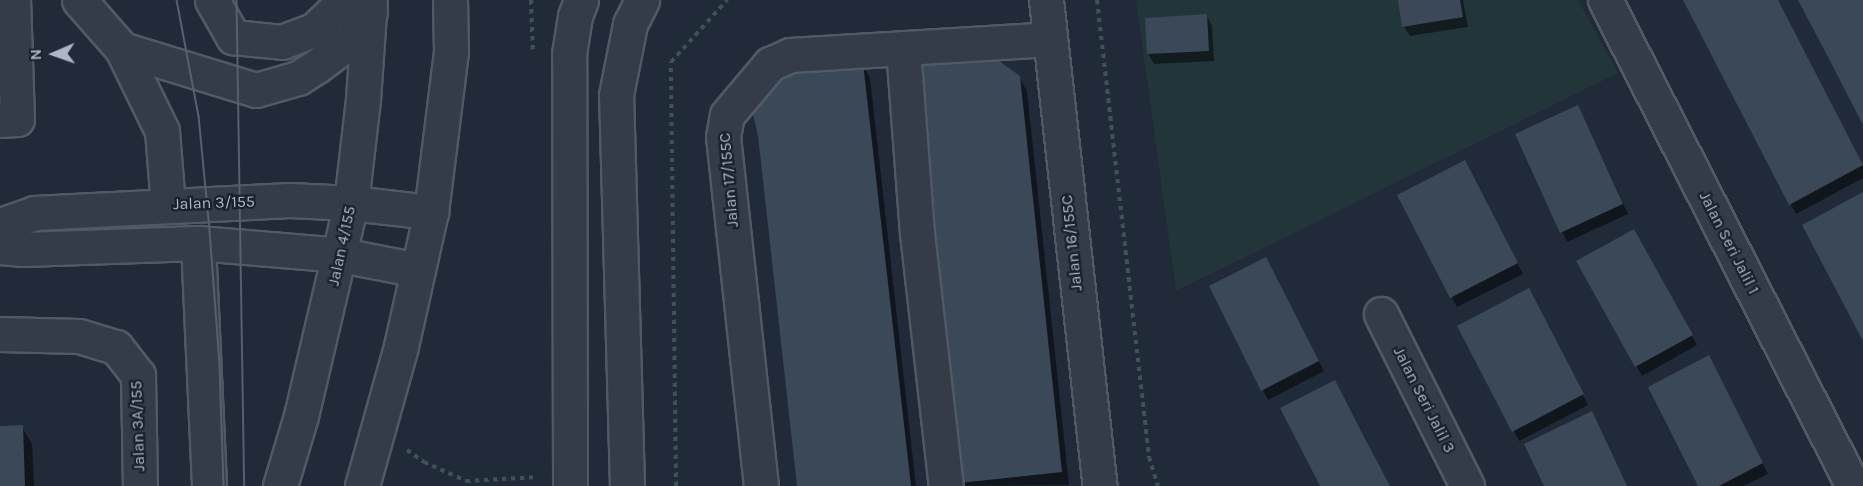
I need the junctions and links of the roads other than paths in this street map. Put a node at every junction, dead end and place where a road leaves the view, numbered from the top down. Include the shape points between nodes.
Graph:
1 (13, 0) edge
2 (212, 0) edge
3 (450, 0) edge
4 (581, 0) edge
5 (642, 0) edge
6 (1046, 0) edge
7 (1605, 0) edge
8 (358, 3) edge
9 (90, 5) edge
10 (316, 15) edge
11 (1050, 39) junction
12 (352, 40) junction
13 (903, 48) junction
14 (122, 49) junction
15 (363, 99) junction
16 (0, 120) edge
17 (351, 203) junction
18 (168, 205) junction
19 (431, 212) junction
20 (0, 225) edge
21 (198, 243) junction
22 (0, 247) edge
23 (341, 255) junction
24 (418, 270) junction
25 (1381, 314) dead end
26 (0, 334) edge
27 (569, 481) edge
28 (140, 486) edge
29 (209, 486) edge
30 (280, 486) edge
31 (362, 486) edge
32 (627, 486) edge
33 (761, 486) edge
34 (946, 486) edge
35 (1100, 486) edge
36 (1467, 486) edge
37 (1853, 486) edge

1 - 16 street via 17,119
2 - 10 street via 233,37 282,42
3 - 19 street via 451,51
4 - 27 street via 569,54
5 - 32 street via 630,24 616,95
6 - 11 street, Jalan 16/155C
7 - 37 street, Jalan Seri Jalil 1
8 - 10 street
8 - 12 street
8 - 15 street, Jalan 4/155
9 - 14 street
11 - 13 street, Jalan 17/155C
11 - 35 street, Jalan 16/155C
12 - 14 street via 298,78 256,90
12 - 15 street
13 - 33 street, Jalan 17/155C via 790,55 770,64 727,115 723,136
13 - 34 street via 917,233
14 - 18 street via 162,131
15 - 17 street, Jalan 4/155
17 - 18 street, Jalan 3/155 via 290,200
17 - 19 street, Jalan 3/155
17 - 23 street, Jalan 4/155
18 - 20 street, Jalan 3/155 via 34,213
19 - 24 street
21 - 22 street
21 - 23 street
21 - 29 street
23 - 24 street
23 - 30 street, Jalan 4/155
24 - 31 street
25 - 36 street, Jalan Seri Jalil 3
26 - 28 street, Jalan 3A/155 via 79,336 117,347 138,375

